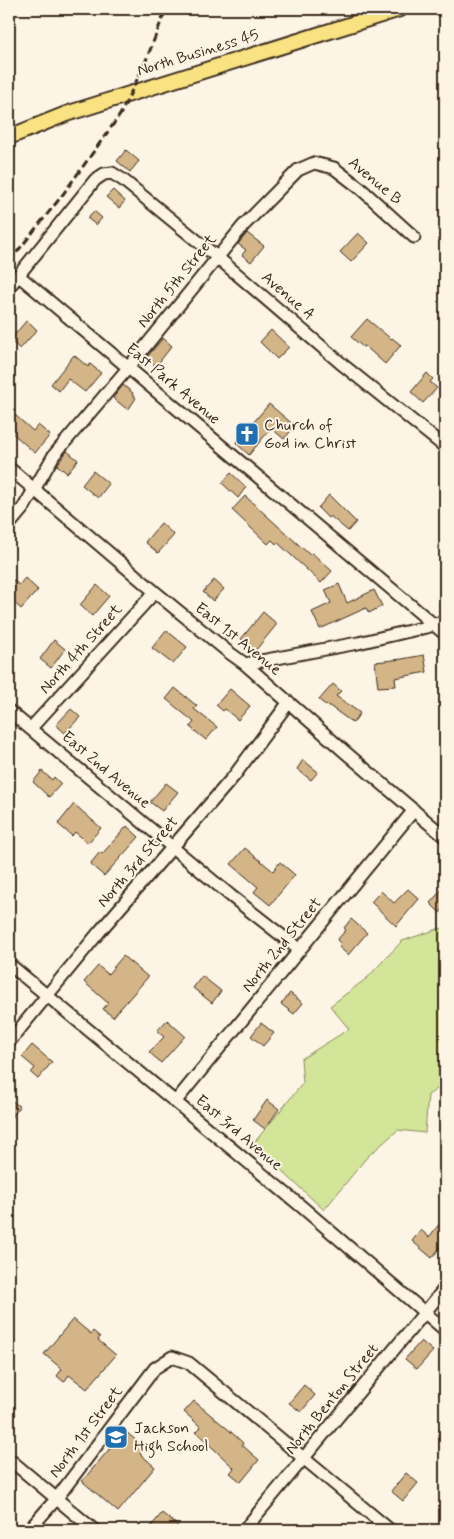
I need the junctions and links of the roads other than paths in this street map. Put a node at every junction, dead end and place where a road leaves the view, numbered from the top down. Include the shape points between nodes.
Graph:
1 (400, 9) edge
2 (9, 137) edge
3 (309, 165) joint
4 (414, 237) dead end
5 (217, 257) junction
6 (18, 275) junction
7 (9, 287) edge
8 (128, 368) junction
9 (445, 447) edge
10 (9, 468) edge
11 (34, 489) junction
12 (9, 525) edge
13 (155, 592) junction
14 (440, 622) edge
15 (445, 634) edge
16 (245, 664) junction
17 (290, 702) junction
18 (9, 711) edge
19 (31, 728) junction
20 (414, 810) junction
21 (445, 837) edge
22 (173, 847) junction
23 (300, 950) junction
24 (9, 964) edge
25 (47, 996) junction
26 (9, 1042) edge
27 (176, 1101) junction
28 (445, 1288) edge
29 (425, 1312) junction
30 (445, 1330) edge
31 (9, 1459) edge
32 (304, 1459) junction
33 (57, 1498) junction
34 (29, 1530) edge
35 (94, 1530) edge
36 (244, 1530) edge
37 (390, 1530) edge

1 - 2 main road, North Business 45 via 66,114
3 - 4 street, Avenue B via 322,164 334,168
3 - 5 street, North 5th Street via 284,182
5 - 6 street, Avenue A via 123,180 108,172 95,180
5 - 8 street, North 5th Street
5 - 9 street, Avenue A via 342,365
6 - 7 street
6 - 8 street, East Park Avenue
8 - 11 street, North 5th Street via 54,455
8 - 14 street, East Park Avenue
10 - 11 street, East 1st Avenue
11 - 12 street, North 5th Street
11 - 13 street, East 1st Avenue
13 - 16 street, East 1st Avenue
13 - 19 street, North 4th Street
14 - 15 street, East Park Avenue
14 - 16 street via 358,643
16 - 17 street, East 1st Avenue
17 - 20 street, East 1st Avenue
17 - 22 street, North 3rd Street via 234,776
18 - 19 street, East 2nd Avenue
19 - 22 street, East 2nd Avenue
20 - 21 street, East 1st Avenue
20 - 23 street, North 2nd Street
22 - 23 street, East 2nd Avenue
22 - 25 street, North 3rd Street
23 - 27 street, North 2nd Street
24 - 25 street, East 3rd Avenue
25 - 26 street, North 3rd Street
25 - 27 street, East 3rd Avenue
27 - 29 street, East 3rd Avenue
28 - 29 street, North Benton Street
29 - 30 street, East 3rd Avenue
29 - 32 street, North Benton Street
31 - 33 street
32 - 33 street, North 1st Street via 189,1363 172,1357 155,1368
32 - 36 street, North Benton Street
32 - 37 street
33 - 34 street, North 1st Street
33 - 35 street

